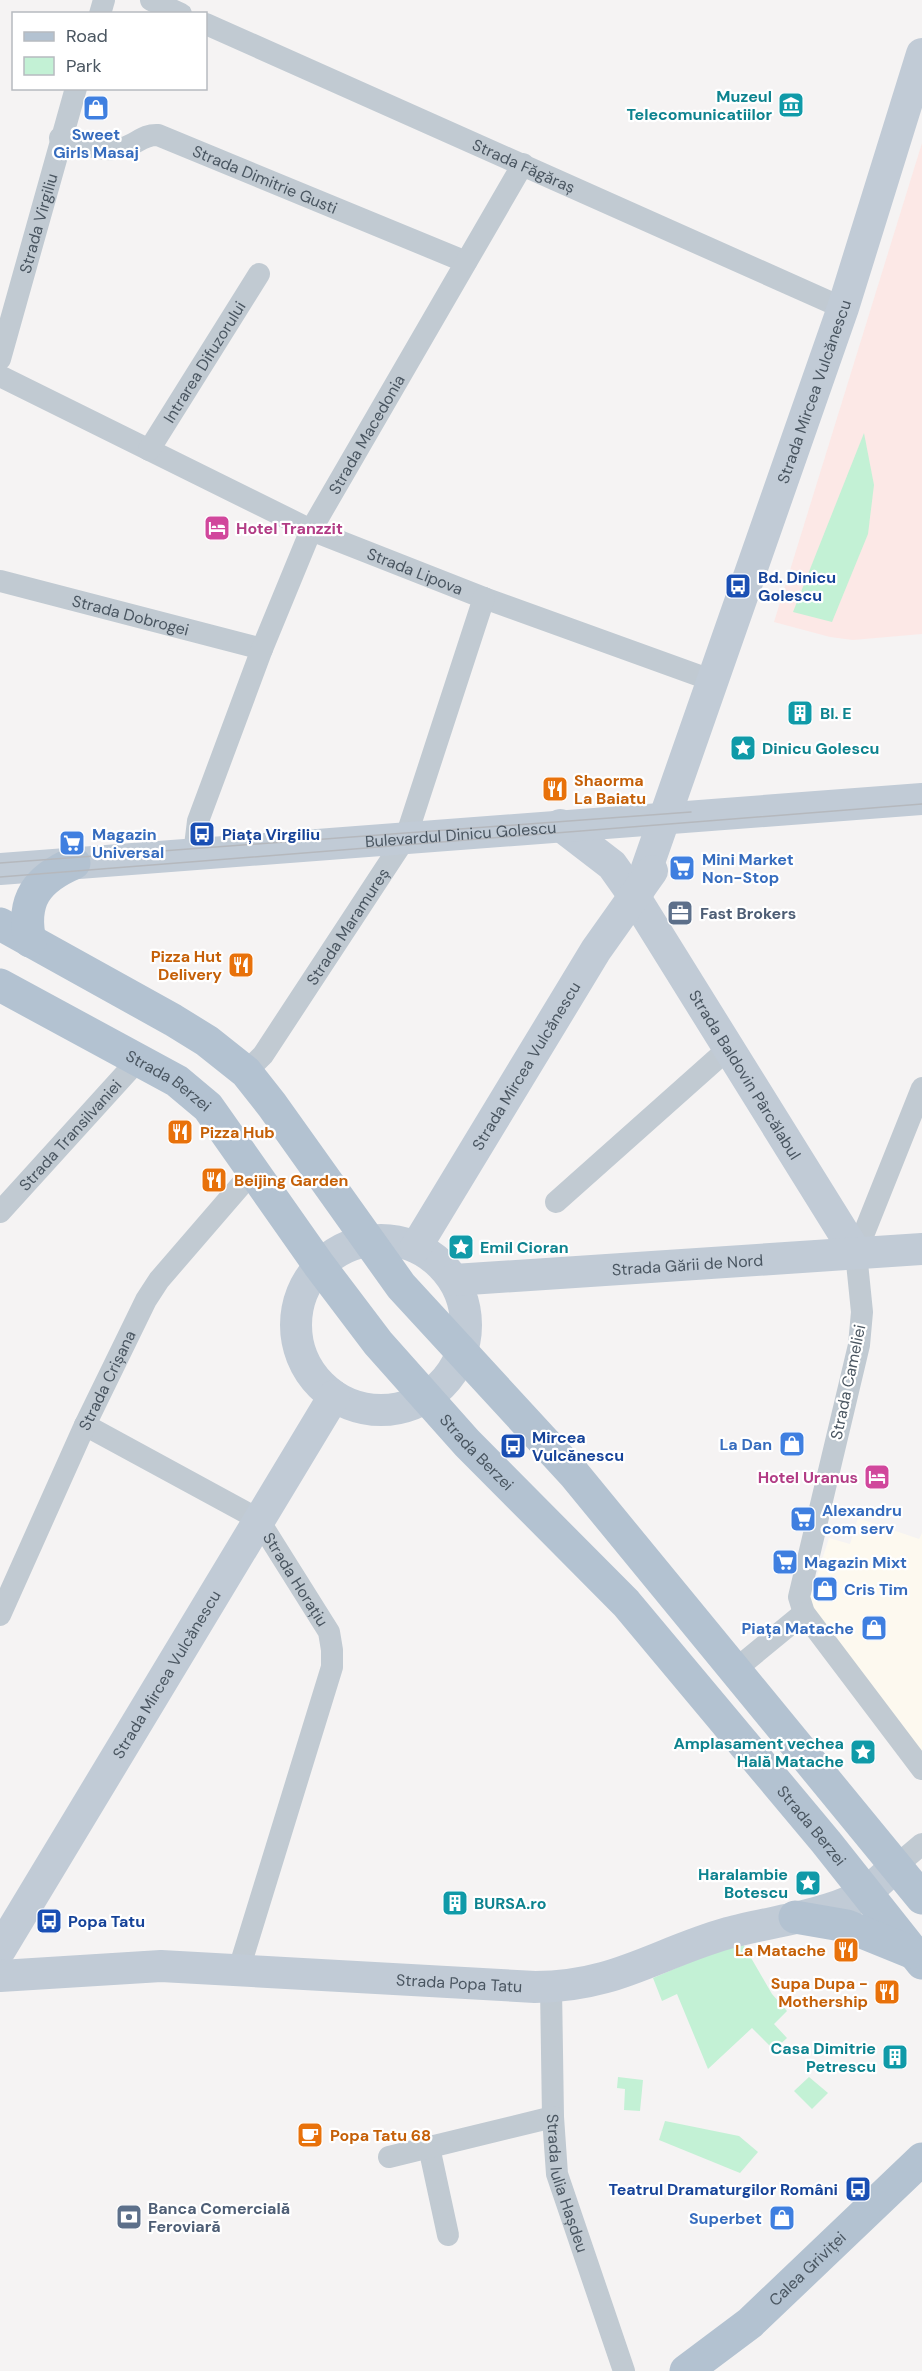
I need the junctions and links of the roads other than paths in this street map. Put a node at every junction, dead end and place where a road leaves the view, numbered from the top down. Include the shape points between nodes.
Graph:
1 (151, 0) edge
2 (177, 12) edge
3 (207, 24) edge
4 (922, 54) edge
5 (75, 90) edge
6 (60, 138) junction
7 (524, 164) junction
8 (466, 262) junction
9 (259, 274) dead end
10 (843, 308) junction
11 (0, 359) edge
12 (0, 376) edge
13 (149, 450) junction
14 (311, 530) junction
15 (0, 581) edge
16 (484, 598) junction
17 (262, 649) junction
18 (711, 680) junction
19 (922, 799) edge
20 (675, 817) junction
21 (604, 823) junction
22 (560, 825) junction
23 (406, 837) junction
24 (194, 854) junction
25 (74, 863) junction
26 (0, 869) edge
27 (637, 892) junction
28 (0, 924) edge
29 (30, 941) junction
30 (0, 985) edge
31 (729, 1048) junction
32 (140, 1059) junction
33 (246, 1072) junction
34 (922, 1088) edge
35 (254, 1170) junction
36 (556, 1202) dead end
37 (0, 1212) edge
38 (366, 1240) junction
39 (416, 1247) junction
40 (922, 1249) edge
41 (856, 1253) junction
42 (319, 1265) junction
43 (454, 1280) junction
44 (461, 1353) junction
45 (333, 1396) junction
46 (426, 1398) junction
47 (85, 1425) junction
48 (258, 1519) junction
49 (804, 1613) junction
50 (0, 1615) edge
51 (736, 1669) junction
52 (922, 1769) edge
53 (922, 1844) edge
54 (896, 1866) junction
55 (865, 1892) junction
56 (922, 1898) edge
57 (795, 1917) junction
58 (0, 1950) edge
59 (919, 1958) edge
60 (240, 1969) junction
61 (0, 1976) edge
62 (551, 1987) junction
63 (553, 2117) junction
64 (429, 2146) junction
65 (390, 2157) dead end
66 (922, 2159) edge
67 (448, 2235) dead end
68 (624, 2371) edge
69 (686, 2371) edge

1 - 2 street
3 - 7 street, Strada Făgăraș
4 - 10 main road, Strada Mircea Vulcănescu
5 - 6 street, Strada Virgiliu
6 - 8 street, Strada Dimitrie Gusti via 112,150 133,144 148,134 158,135
6 - 11 street, Strada Virgiliu
7 - 8 street, Strada Macedonia
7 - 10 street, Strada Făgăraș
8 - 14 street, Strada Macedonia
9 - 13 street, Intrarea Difuzorului
10 - 18 main road, Strada Mircea Vulcănescu via 734,625
12 - 13 street, Strada Lipova
13 - 14 street, Strada Lipova
14 - 16 street, Strada Lipova
14 - 17 street, Strada Macedonia
15 - 17 street, Strada Dobrogei
16 - 18 street, Strada Lipova
16 - 23 street, Strada Maramureș
17 - 24 street, Strada Macedonia via 198,821
18 - 20 main road, Strada Mircea Vulcănescu via 696,723 696,786
19 - 20 main road, Bulevardul Dinicu Golescu
20 - 21 main road, Bulevardul Dinicu Golescu
20 - 27 main road, Strada Mircea Vulcănescu
21 - 22 main road, Bulevardul Dinicu Golescu
21 - 27 main road via 613,827 636,861
22 - 23 main road, Bulevardul Dinicu Golescu
22 - 27 main road, Strada Baldovin Pârcălabul via 612,864
23 - 24 main road, Bulevardul Dinicu Golescu
23 - 33 street, Strada Maramureș via 262,1055
24 - 25 main road, Bulevardul Dinicu Golescu
25 - 26 main road, Bulevardul Dinicu Golescu
25 - 29 main road via 53,872 36,889 26,923
27 - 31 main road, Strada Baldovin Pârcălabul
27 - 39 main road, Strada Mircea Vulcănescu via 591,959
28 - 29 main road
29 - 33 main road via 190,1030
30 - 32 main road, Strada Berzei
31 - 36 street
31 - 41 main road, Strada Baldovin Pârcălabul
32 - 35 main road, Strada Berzei via 177,1081 207,1107
32 - 37 street, Strada Transilvaniei
33 - 38 main road
34 - 41 street, Strada Cameliei
35 - 42 main road, Strada Berzei
35 - 47 street, Strada Crișana via 155,1287
38 - 39 main road via 392,1240
38 - 42 main road via 342,1248
38 - 44 main road
39 - 43 main road via 438,1260
40 - 41 main road, Strada Gării de Nord
41 - 43 main road, Strada Gării de Nord
41 - 49 street, Strada Cameliei via 862,1312 860,1338 800,1587
42 - 45 main road via 300,1299 295,1333 302,1358 315,1380
42 - 46 main road, Strada Berzei via 371,1335
43 - 44 main road via 464,1303 466,1329
44 - 46 main road via 448,1378
44 - 51 main road via 574,1474
45 - 46 main road via 357,1407 383,1411
45 - 48 main road, Strada Mircea Vulcănescu
46 - 55 main road, Strada Berzei via 626,1604
47 - 48 street, Strada Horațiu
47 - 50 street, Strada Crișana
48 - 58 main road, Strada Mircea Vulcănescu
48 - 60 street, Strada Horațiu via 320,1614 329,1632 332,1666
49 - 51 street
49 - 52 street
51 - 54 main road
53 - 54 street
54 - 55 main road, Strada Popa Tatu
54 - 56 main road
55 - 57 main road, Strada Popa Tatu via 846,1903
55 - 59 main road, Strada Berzei
57 - 59 main road via 847,1926
57 - 62 main road, Strada Popa Tatu via 710,1939 599,1981
60 - 61 main road, Strada Popa Tatu via 141,1966
60 - 62 main road, Strada Popa Tatu
62 - 63 street, Strada Iulia Hașdeu
63 - 64 street
63 - 68 street, Strada Iulia Hașdeu via 560,2184
64 - 65 street
64 - 67 street
66 - 69 main road, Calea Griviței via 750,2323

